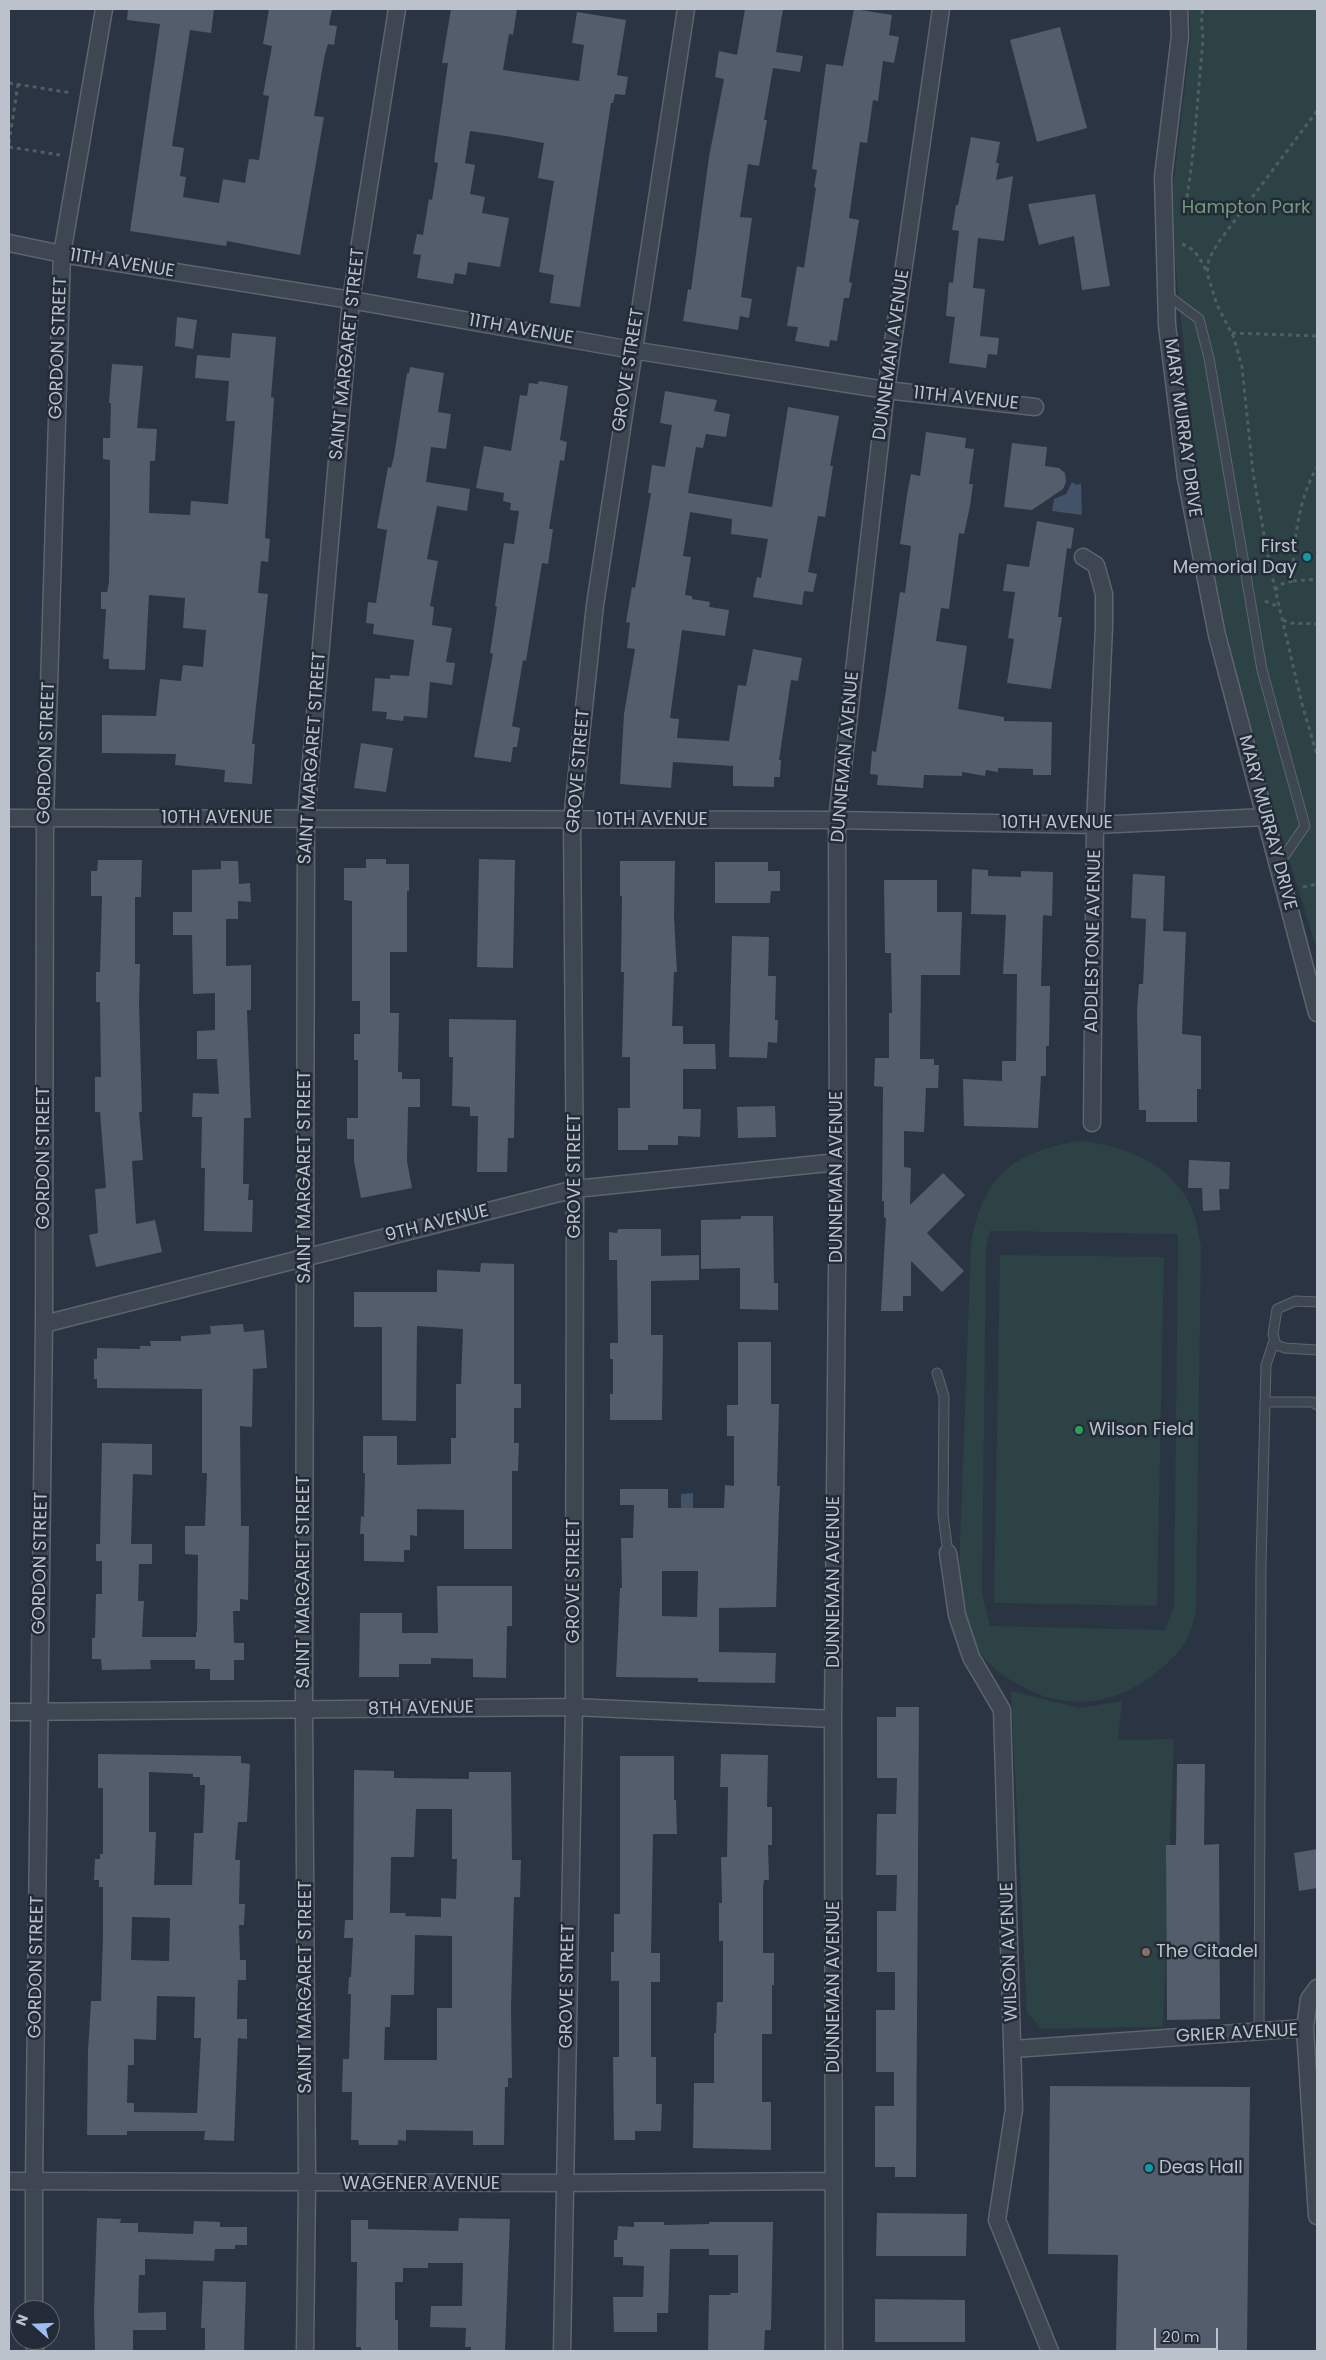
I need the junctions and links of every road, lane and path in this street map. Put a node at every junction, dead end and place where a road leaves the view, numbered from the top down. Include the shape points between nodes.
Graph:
1 (104, 9) edge
2 (397, 9) edge
3 (686, 9) edge
4 (941, 9) edge
5 (1178, 9) edge
6 (1203, 9) edge
7 (9, 83) edge
8 (18, 84) junction
9 (89, 96) junction
10 (1317, 111) edge
11 (9, 143) edge
12 (9, 147) edge
13 (78, 158) junction
14 (1184, 216) dead end
15 (1182, 234) dead end
16 (9, 243) edge
17 (1175, 244) dead end
18 (1181, 244) junction
19 (62, 254) junction
20 (1207, 272) junction
21 (1166, 295) junction
22 (351, 300) junction
23 (1232, 333) junction
24 (1317, 336) edge
25 (632, 350) junction
26 (886, 390) junction
27 (1035, 407) dead end
28 (1317, 468) edge
29 (1084, 557) dead end
30 (1317, 579) edge
31 (1293, 581) junction
32 (1275, 590) junction
33 (1278, 604) junction
34 (1274, 605) dead end
35 (1282, 620) junction
36 (1317, 624) edge
37 (1317, 755) edge
38 (1266, 817) junction
39 (9, 818) edge
40 (306, 818) junction
41 (44, 819) junction
42 (572, 820) junction
43 (837, 820) junction
44 (1095, 825) junction
45 (1278, 865) junction
46 (1317, 884) edge
47 (1298, 888) dead end
48 (1317, 1013) edge
49 (1092, 1123) dead end
50 (838, 1162) junction
51 (575, 1189) junction
52 (304, 1258) junction
53 (1317, 1302) edge
54 (44, 1324) junction
55 (1274, 1341) junction
56 (1317, 1350) edge
57 (937, 1373) dead end
58 (1265, 1402) junction
59 (1317, 1405) edge
60 (948, 1553) joint
61 (574, 1708) junction
62 (304, 1711) junction
63 (9, 1712) edge
64 (40, 1712) junction
65 (833, 1719) junction
66 (1317, 1988) edge
67 (1305, 2028) junction
68 (1259, 2031) junction
69 (1014, 2048) junction
70 (9, 2181) edge
71 (34, 2181) junction
72 (834, 2181) junction
73 (307, 2184) junction
74 (564, 2184) junction
75 (1317, 2216) edge
76 (34, 2300) edge
77 (305, 2351) edge
78 (562, 2351) edge
79 (834, 2351) edge
80 (1050, 2351) edge

1 - 9 street, GORDON STREET
2 - 22 street, SAINT MARGARET STREET
3 - 25 street, GROVE STREET
4 - 26 street, DUNNEMAN AVENUE
5 - 21 street, MARY MURRAY DRIVE via 1180,36 1163,177
6 - 14 path via 1203,41
7 - 8 path
8 - 9 path
8 - 11 path
9 - 13 street, GORDON STREET
10 - 20 path via 1218,243 1209,259
12 - 13 path
13 - 19 street, GORDON STREET
15 - 18 path
16 - 19 street, 11TH AVENUE
17 - 18 path
18 - 20 path via 1198,254
19 - 22 street, 11TH AVENUE
19 - 41 street, GORDON STREET
20 - 23 path via 1217,305
21 - 38 street, MARY MURRAY DRIVE via 1186,478 1217,636
21 - 45 lane via 1199,319 1209,358 1262,670 1305,826
22 - 25 street, 11TH AVENUE
22 - 40 street, SAINT MARGARET STREET
23 - 24 path
23 - 32 path via 1242,367 1253,473
25 - 26 street, 11TH AVENUE
25 - 42 street, GROVE STREET via 595,605
26 - 27 street, 11TH AVENUE
26 - 43 street, DUNNEMAN AVENUE
28 - 31 path via 1300,514
29 - 44 street, ADDLESTONE AVENUE via 1096,565 1104,594
30 - 31 path
31 - 32 path
32 - 33 path
33 - 34 path
33 - 35 path
35 - 36 path
35 - 37 path
38 - 44 street, 10TH AVENUE
38 - 45 street, MARY MURRAY DRIVE
39 - 41 street, 10TH AVENUE
40 - 41 street, 10TH AVENUE
40 - 42 street, 10TH AVENUE
40 - 52 street, SAINT MARGARET STREET
41 - 54 street, GORDON STREET
42 - 43 street, 10TH AVENUE
42 - 51 street, GROVE STREET
43 - 44 street, 10TH AVENUE
43 - 50 street, DUNNEMAN AVENUE
44 - 49 street, ADDLESTONE AVENUE
45 - 48 street, MARY MURRAY DRIVE
46 - 47 path
50 - 51 street, 9TH AVENUE
50 - 65 street, DUNNEMAN AVENUE
51 - 52 street, 9TH AVENUE
51 - 61 street, GROVE STREET
52 - 54 street, 9TH AVENUE
52 - 62 street, SAINT MARGARET STREET
53 - 55 lane via 1295,1301 1277,1309
54 - 64 street, GORDON STREET
55 - 56 lane via 1285,1348
55 - 58 lane via 1266,1365
57 - 60 lane via 944,1396 944,1515
58 - 59 lane via 1312,1402
58 - 68 lane
60 - 69 street, WILSON AVENUE via 957,1616 970,1658 1002,1710
61 - 62 street, 8TH AVENUE
61 - 65 street, 8TH AVENUE
61 - 74 street, GROVE STREET
62 - 64 street, 8TH AVENUE
62 - 73 street, SAINT MARGARET STREET
63 - 64 street, 8TH AVENUE
64 - 71 street, GORDON STREET
65 - 72 street, DUNNEMAN AVENUE
66 - 67 street via 1308,1999
67 - 68 street, GRIER AVENUE
67 - 75 street, GRIER AVENUE
68 - 69 street, GRIER AVENUE
69 - 80 street, WILSON AVENUE via 1014,2109 997,2220
70 - 71 street, WAGENER AVENUE
71 - 73 street, WAGENER AVENUE
71 - 76 street, GORDON STREET
72 - 74 street, WAGENER AVENUE
72 - 79 street, DUNNEMAN AVENUE
73 - 74 street, WAGENER AVENUE
73 - 77 street, SAINT MARGARET STREET
74 - 78 street, GROVE STREET

